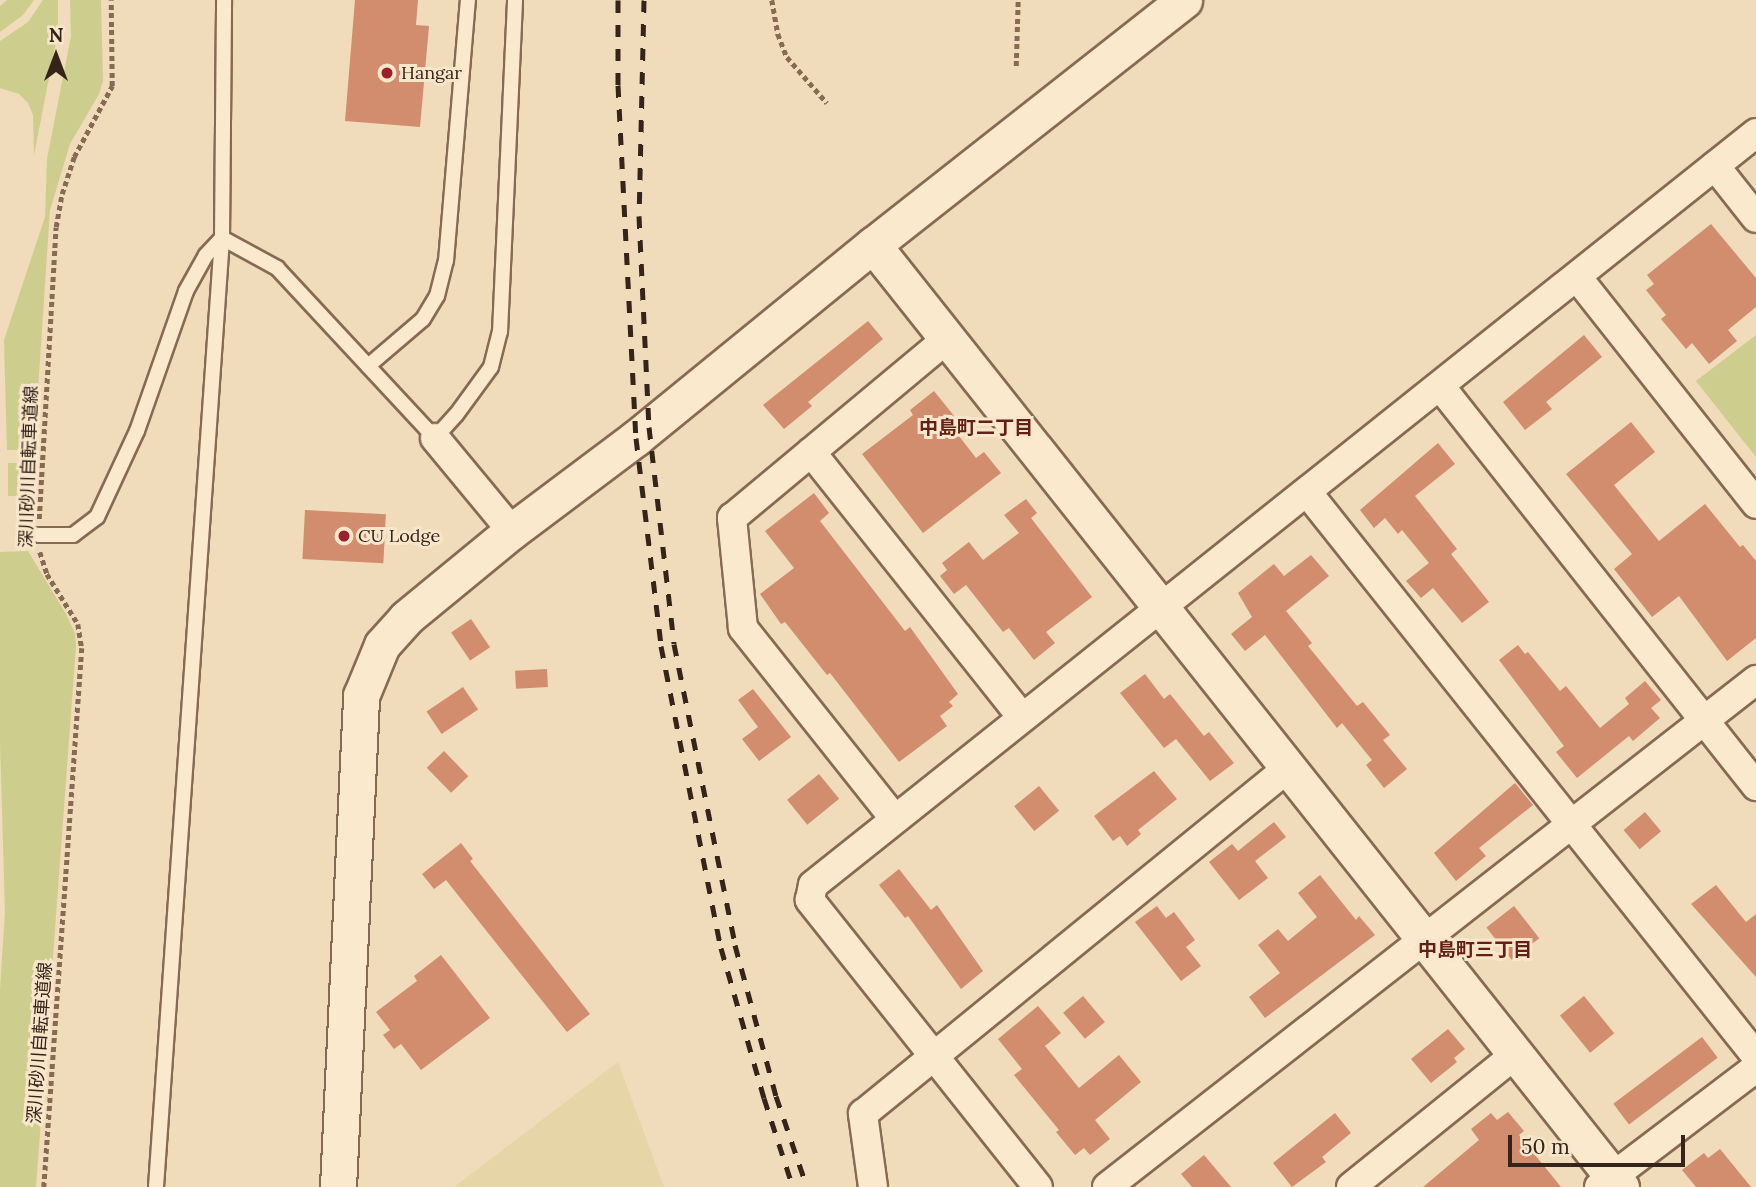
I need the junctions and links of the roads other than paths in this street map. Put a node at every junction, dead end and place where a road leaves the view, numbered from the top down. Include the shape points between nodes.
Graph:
1 (224, 0) edge
2 (468, 0) edge
3 (515, 0) edge
4 (1184, 0) edge
5 (1756, 133) edge
6 (1715, 166) junction
7 (1756, 219) edge
8 (222, 238) junction
9 (873, 245) junction
10 (1577, 276) junction
11 (947, 339) junction
12 (368, 366) junction
13 (1440, 386) junction
14 (435, 438) junction
15 (811, 452) junction
16 (1307, 492) junction
17 (1756, 504) edge
18 (512, 531) junction
19 (38, 535) road end
20 (1160, 607) junction
21 (1756, 680) edge
22 (1022, 716) junction
23 (1704, 722) junction
24 (1289, 767) junction
25 (1756, 786) edge
26 (894, 818) junction
27 (1571, 825) junction
28 (1424, 937) junction
29 (1516, 1054) junction
30 (935, 1056) junction
31 (1756, 1056) edge
32 (1756, 1068) edge
33 (1611, 1184) edge
34 (156, 1187) edge
35 (338, 1187) edge
36 (873, 1187) edge
37 (1038, 1187) edge
38 (1108, 1187) edge
39 (1351, 1187) edge

1 - 8 lane
2 - 12 lane via 446,261 437,296 423,319
3 - 14 lane via 500,332 492,367
4 - 9 street
5 - 6 street
6 - 7 street
6 - 10 street
8 - 12 lane via 277,268
8 - 19 lane via 206,254 186,291 137,431 97,517 73,536
8 - 34 lane
9 - 11 street
9 - 18 street via 636,438
10 - 13 street
10 - 17 street
11 - 15 street
11 - 20 street
12 - 14 lane
13 - 16 street
13 - 23 street
14 - 18 street
15 - 22 street
15 - 26 street via 732,518 743,628
16 - 20 street
16 - 27 street
18 - 35 street via 406,618 382,645 361,696
20 - 22 street
20 - 24 street
21 - 23 street
22 - 26 street
23 - 25 street
23 - 27 street
24 - 28 street
24 - 30 street
26 - 30 street via 813,885 810,900
27 - 28 street
27 - 31 street
28 - 29 street
28 - 38 street
29 - 33 street
29 - 39 street
30 - 36 street via 863,1114
30 - 37 street
32 - 33 street

